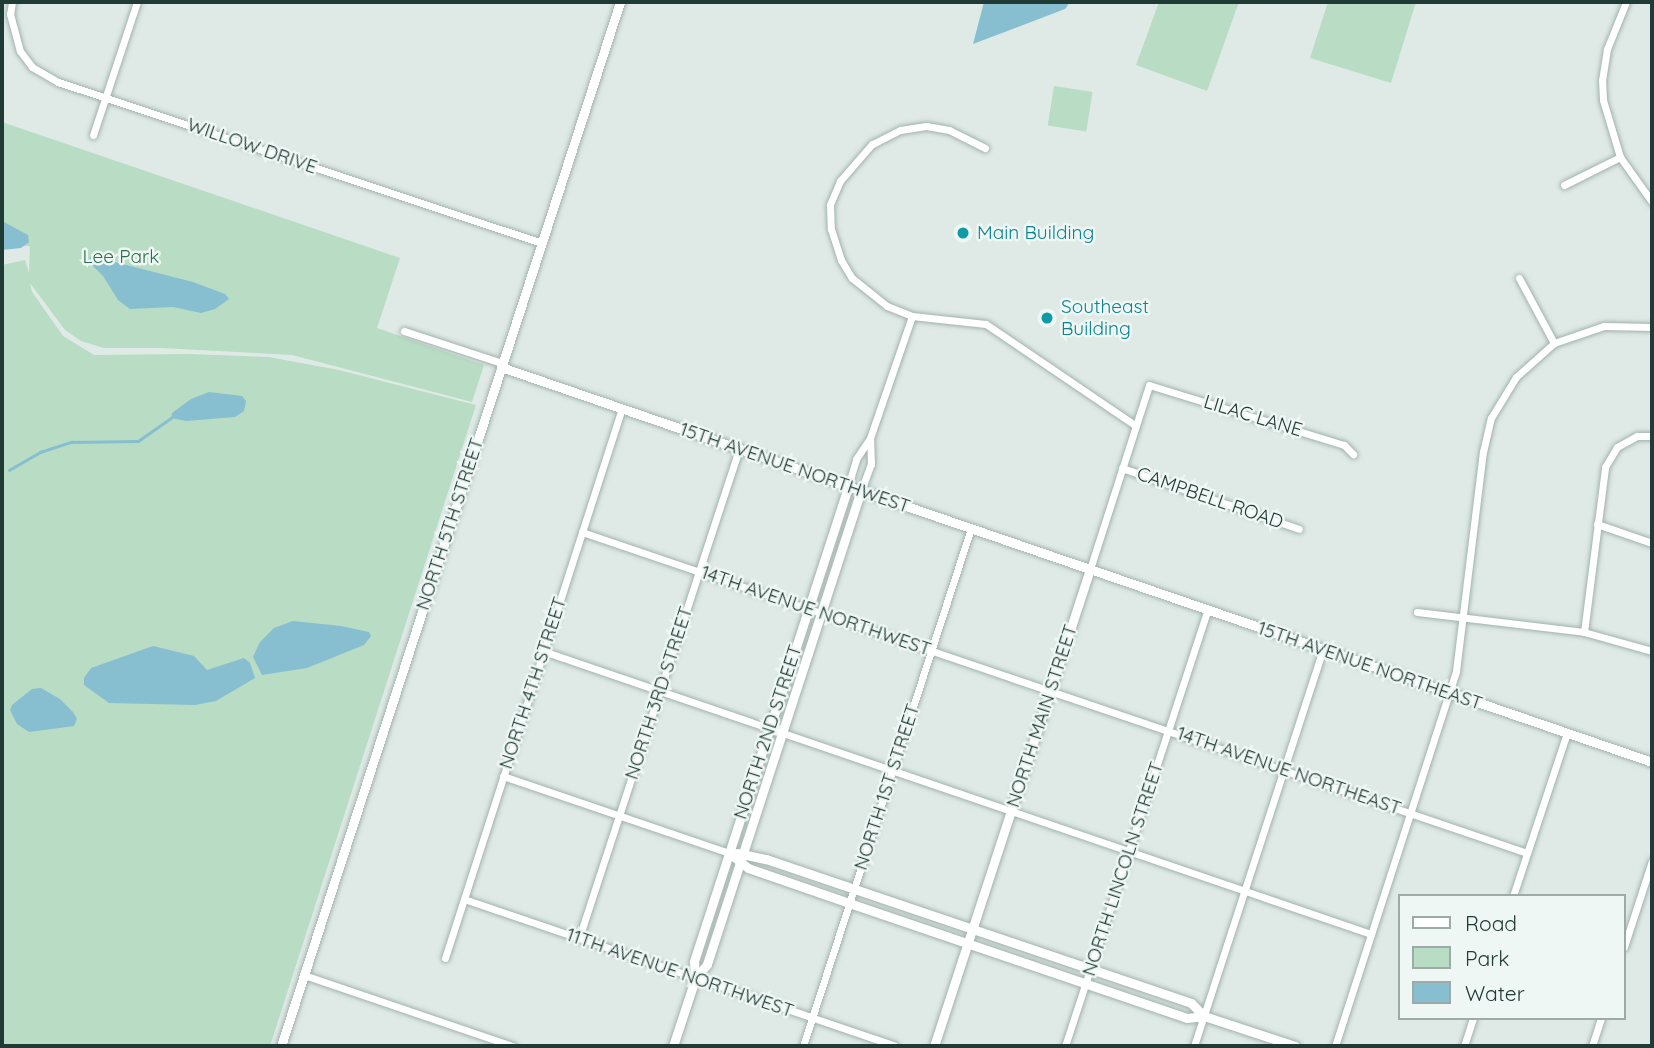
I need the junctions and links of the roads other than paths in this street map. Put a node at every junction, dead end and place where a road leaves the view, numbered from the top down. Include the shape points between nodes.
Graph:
1 (12, 2) edge
2 (137, 2) edge
3 (620, 2) edge
4 (1626, 2) edge
5 (105, 96) junction
6 (93, 135) dead end
7 (985, 148) dead end
8 (1620, 157) junction
9 (1564, 185) dead end
10 (1652, 202) edge
11 (542, 243) junction
12 (1519, 278) dead end
13 (912, 316) junction
14 (1652, 327) edge
15 (404, 331) dead end
16 (1554, 343) junction
17 (502, 365) junction
18 (1149, 385) joint
19 (622, 408) junction
20 (1136, 426) junction
21 (1652, 436) edge
22 (870, 439) junction
23 (739, 449) junction
24 (1353, 454) dead end
25 (1122, 468) junction
26 (848, 486) junction
27 (861, 491) junction
28 (1597, 524) junction
29 (971, 527) junction
30 (1299, 528) dead end
31 (582, 532) junction
32 (1652, 543) edge
33 (1090, 569) junction
34 (699, 571) junction
35 (808, 608) junction
36 (1207, 611) junction
37 (821, 612) junction
38 (1417, 612) dead end
39 (1464, 619) junction
40 (1584, 632) junction
41 (931, 650) junction
42 (1323, 650) junction
43 (543, 651) junction
44 (1652, 651) edge
45 (660, 691) junction
46 (1050, 691) junction
47 (1450, 693) junction
48 (768, 728) junction
49 (1168, 730) junction
50 (782, 733) junction
51 (1567, 733) junction
52 (1652, 762) edge
53 (1284, 769) junction
54 (892, 770) junction
55 (503, 776) junction
56 (1010, 811) junction
57 (1410, 812) junction
58 (619, 816) junction
59 (1129, 851) junction
60 (729, 853) junction
61 (1527, 853) junction
62 (742, 859) junction
63 (1652, 861) edge
64 (853, 888) junction
65 (1245, 891) junction
66 (1514, 894) edge
67 (464, 899) junction
68 (849, 903) junction
69 (972, 929) junction
70 (1371, 934) junction
71 (579, 938) junction
72 (1626, 941) edge
73 (968, 943) junction
74 (445, 958) dead end
75 (1090, 969) junction
76 (304, 975) junction
77 (695, 979) junction
78 (1086, 983) junction
79 (1204, 1016) junction
80 (812, 1018) junction
81 (1472, 1020) edge
82 (1600, 1020) edge
83 (281, 1046) edge
84 (513, 1046) edge
85 (673, 1046) edge
86 (803, 1046) edge
87 (895, 1046) edge
88 (934, 1046) edge
89 (1065, 1046) edge
90 (1194, 1046) edge
91 (1296, 1046) edge
92 (1335, 1046) edge
93 (1464, 1046) edge
94 (1592, 1046) edge

1 - 5 street, WILLOW DRIVE via 16,41 32,67 58,82
2 - 5 street
3 - 11 street, NORTH 5TH STREET
4 - 8 street via 1607,49 1602,80 1607,120
5 - 6 street
5 - 11 street, WILLOW DRIVE
7 - 13 street via 939,127 900,130 862,153 834,192 831,229 852,278 869,294
8 - 9 street
8 - 10 street
11 - 17 street, NORTH 5TH STREET
12 - 16 street
13 - 20 street via 986,324
13 - 22 street
14 - 16 street via 1604,326
15 - 17 street, 15TH AVENUE NORTHWEST
16 - 39 street via 1516,377 1500,398 1487,428
17 - 19 street, 15TH AVENUE NORTHWEST
17 - 76 street, NORTH 5TH STREET
18 - 20 street, NORTH MAIN STREET
18 - 24 street, LILAC LANE via 1344,445
19 - 23 street, 15TH AVENUE NORTHWEST
19 - 31 street, NORTH 4TH STREET
20 - 25 street, NORTH MAIN STREET
21 - 28 street via 1637,436 1616,447 1608,458
22 - 26 street via 856,458
22 - 27 street via 871,464
23 - 26 street, 15TH AVENUE NORTHWEST
23 - 34 street, NORTH 3RD STREET
25 - 30 street, CAMPBELL ROAD
25 - 33 street, NORTH MAIN STREET
26 - 27 street, 15TH AVENUE NORTHWEST
26 - 35 street, NORTH 2ND STREET
27 - 29 street, 15TH AVENUE NORTHWEST
27 - 37 street, NORTH 2ND STREET
28 - 32 street
28 - 40 street
29 - 33 street, 15TH AVENUE NORTHWEST
29 - 41 street, NORTH 1ST STREET
31 - 34 street, 14TH AVENUE NORTHWEST
31 - 43 street, NORTH 4TH STREET
33 - 36 street, 15TH AVENUE NORTHEAST
33 - 46 street, NORTH MAIN STREET
34 - 35 street, 14TH AVENUE NORTHWEST
34 - 45 street, NORTH 3RD STREET
35 - 37 street, 14TH AVENUE NORTHWEST
35 - 48 street, NORTH 2ND STREET
36 - 42 street, 15TH AVENUE NORTHEAST
36 - 49 street, NORTH LINCOLN STREET
37 - 41 street, 14TH AVENUE NORTHWEST
37 - 50 street, NORTH 2ND STREET
38 - 39 street
39 - 40 street
39 - 47 street
40 - 44 street
41 - 46 street, 14TH AVENUE NORTHWEST
41 - 54 street, NORTH 1ST STREET
42 - 47 street, 15TH AVENUE NORTHEAST
42 - 53 street
43 - 45 street
43 - 55 street, NORTH 4TH STREET
45 - 48 street
45 - 58 street, NORTH 3RD STREET
46 - 49 street, 14TH AVENUE NORTHEAST
46 - 56 street, NORTH MAIN STREET
47 - 51 street, 15TH AVENUE NORTHEAST
47 - 57 street
48 - 50 street
48 - 60 street, NORTH 2ND STREET
49 - 53 street, 14TH AVENUE NORTHEAST
49 - 59 street, NORTH LINCOLN STREET
50 - 54 street
50 - 62 street, NORTH 2ND STREET
51 - 52 street, 15TH AVENUE NORTHEAST
51 - 61 street
53 - 57 street, 14TH AVENUE NORTHEAST
53 - 65 street
54 - 56 street
54 - 64 street, NORTH 1ST STREET
55 - 58 street
55 - 67 street, NORTH 4TH STREET
56 - 59 street
56 - 69 street, NORTH MAIN STREET
57 - 61 street, 14TH AVENUE NORTHEAST
57 - 70 street
58 - 60 street
58 - 71 street, NORTH 3RD STREET
59 - 65 street
59 - 75 street, NORTH LINCOLN STREET
60 - 62 street
60 - 77 street, NORTH 2ND STREET via 694,961
61 - 66 street
62 - 64 street
62 - 68 street
62 - 77 street, NORTH 2ND STREET via 707,964
63 - 72 street
64 - 68 street, NORTH 1ST STREET
64 - 69 street
65 - 70 street
65 - 79 street
67 - 71 street, 11TH AVENUE NORTHWEST
67 - 74 street, NORTH 4TH STREET
68 - 73 street
68 - 80 street, NORTH 1ST STREET
69 - 73 street, NORTH MAIN STREET
69 - 75 street
70 - 92 street
71 - 77 street, 11TH AVENUE NORTHWEST
73 - 78 street
73 - 88 street, NORTH MAIN STREET
75 - 78 street, NORTH LINCOLN STREET
75 - 79 street via 1191,1003
76 - 83 street, NORTH 5TH STREET
76 - 84 street
77 - 80 street, 11TH AVENUE NORTHWEST
77 - 85 street, NORTH 2ND STREET
78 - 79 street via 1187,1018
78 - 89 street, NORTH LINCOLN STREET
79 - 90 street
79 - 91 street
80 - 86 street, NORTH 1ST STREET
80 - 87 street, 11TH AVENUE NORTHWEST
81 - 93 street
82 - 94 street

